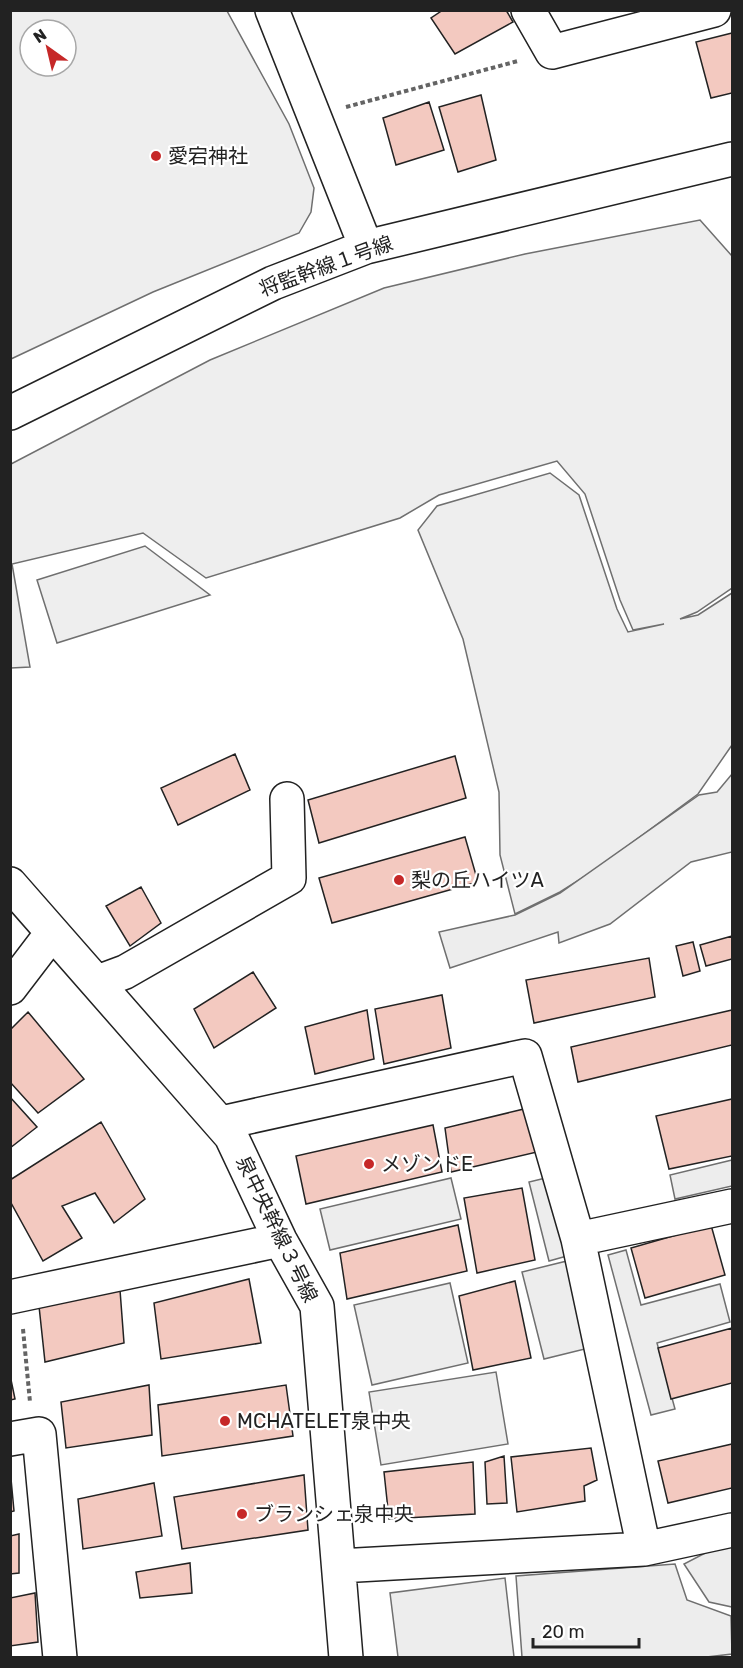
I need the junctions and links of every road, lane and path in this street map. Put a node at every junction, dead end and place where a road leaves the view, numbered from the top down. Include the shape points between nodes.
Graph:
1 (272, 10) edge
2 (528, 10) edge
3 (714, 10) edge
4 (552, 52) junction
5 (313, 116) junction
6 (732, 159) edge
7 (366, 248) junction
8 (10, 413) edge
9 (287, 799) dead end
10 (10, 884) edge
11 (52, 933) junction
12 (98, 982) junction
13 (10, 988) edge
14 (221, 1123) junction
15 (732, 1206) edge
16 (578, 1239) junction
17 (280, 1240) junction
18 (15, 1296) edge
19 (22, 1437) edge
20 (732, 1530) edge
21 (644, 1550) junction
22 (339, 1566) junction
23 (60, 1658) edge
24 (346, 1658) edge

1 - 5 street
2 - 4 street
3 - 4 street
4 - 5 path
5 - 7 street
6 - 7 street, 将監幹線１号線
7 - 8 street, 将監幹線１号線 via 273,283
9 - 12 street via 289,878 125,972
10 - 11 street, 泉中央幹線３号線
11 - 12 street, 泉中央幹線３号線
11 - 13 street
12 - 14 street, 泉中央幹線３号線
14 - 16 street via 525,1056
14 - 17 street, 泉中央幹線３号線 via 231,1136
15 - 16 street
16 - 21 street
17 - 18 street
17 - 22 street, 泉中央幹線３号線 via 317,1306
18 - 19 path
19 - 23 street via 39,1434
20 - 21 street
21 - 22 street
22 - 24 street, 泉中央幹線３号線

